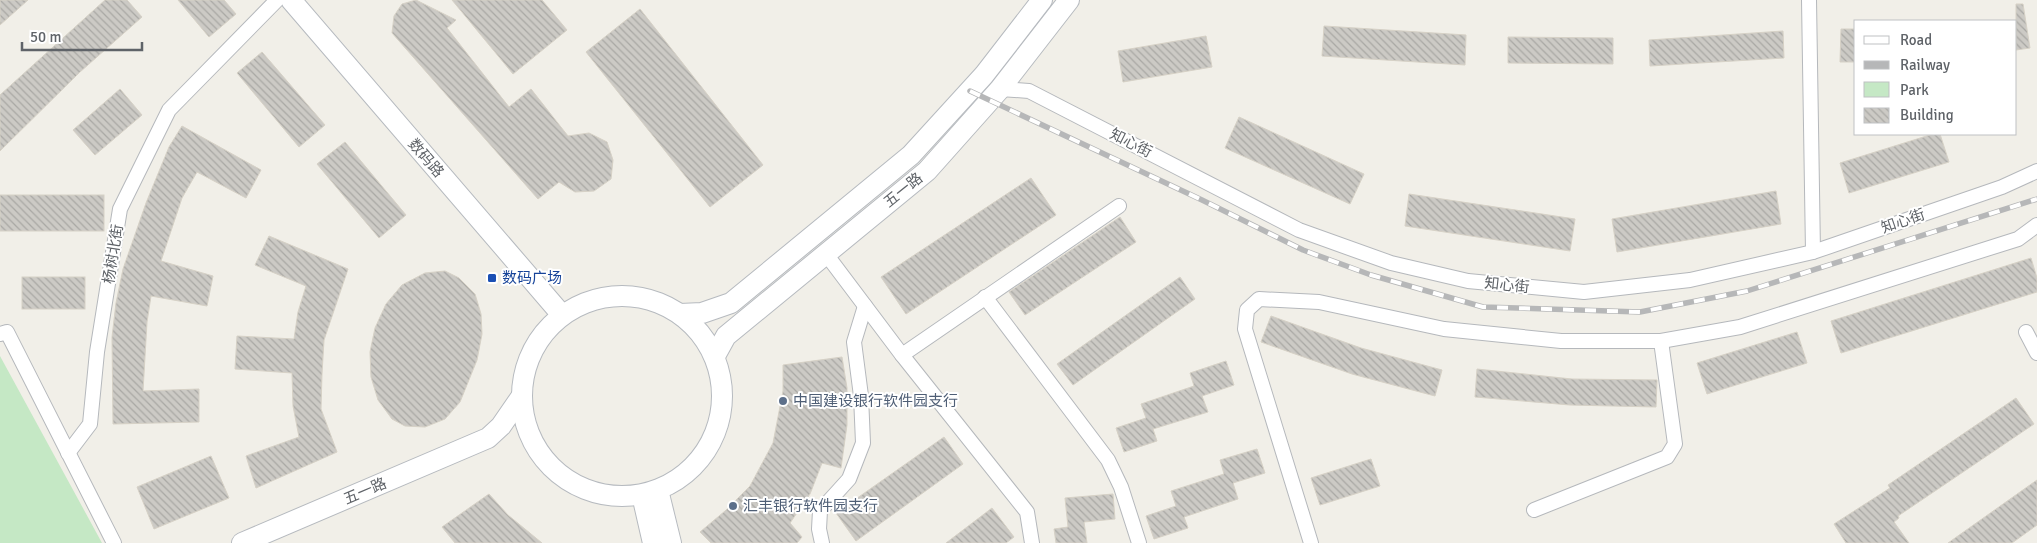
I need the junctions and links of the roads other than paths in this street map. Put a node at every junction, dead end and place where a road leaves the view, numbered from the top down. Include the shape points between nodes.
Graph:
1 (276, 0) edge
2 (291, 0) edge
3 (1042, 0) edge
4 (1069, 0) edge
5 (1809, 0) edge
6 (1000, 89) junction
7 (2037, 171) edge
8 (1119, 206) dead end
9 (2037, 225) edge
10 (1813, 252) junction
11 (826, 254) junction
12 (985, 297) junction
13 (865, 306) junction
14 (680, 314) junction
15 (562, 315) junction
16 (2026, 332) dead end
17 (0, 334) edge
18 (1661, 341) junction
19 (2037, 353) edge
20 (902, 355) junction
21 (715, 356) junction
22 (521, 397) junction
23 (488, 438) junction
24 (537, 451) junction
25 (68, 453) junction
26 (650, 492) junction
27 (1534, 510) dead end
28 (114, 543) edge
29 (242, 543) edge
30 (653, 543) edge
31 (671, 543) edge
32 (822, 543) edge
33 (1032, 543) edge
34 (1139, 543) edge
35 (1311, 543) edge

1 - 25 street, 杨树北街 via 169,110 120,209 97,352 90,424
2 - 15 main road, 数码路
3 - 14 main road, 五一路 via 984,75 912,155 731,303 702,313
4 - 6 main road, 五一路
5 - 10 street
6 - 10 street, 知心街 via 1029,91 1299,230 1391,263 1468,281 1584,292 1690,280
6 - 11 main road, 五一路 via 926,171
7 - 10 street, 知心街 via 2002,188
8 - 12 street
9 - 18 street via 2018,239 1740,327
11 - 13 street
11 - 21 main road, 五一路 via 726,336
12 - 20 street
12 - 34 street via 1108,460 1121,487
13 - 20 street
13 - 32 street via 854,342 863,443 850,480 820,511 818,529
14 - 15 main road via 652,300 621,296 590,301
14 - 21 main road via 700,333
15 - 22 main road via 543,333 530,355 522,379
16 - 19 street
17 - 25 street via 7,332
18 - 27 street via 1676,444 1667,457
18 - 35 street via 1562,341 1444,328 1319,302 1258,299 1247,310 1245,329
20 - 33 street via 1027,512
21 - 26 main road via 723,390 719,425 703,456 678,480
22 - 23 main road
22 - 24 main road via 526,430
23 - 24 main road via 524,440
23 - 29 main road, 五一路
24 - 26 main road via 561,477 587,491 616,497
25 - 28 street
26 - 30 main road
26 - 31 main road

